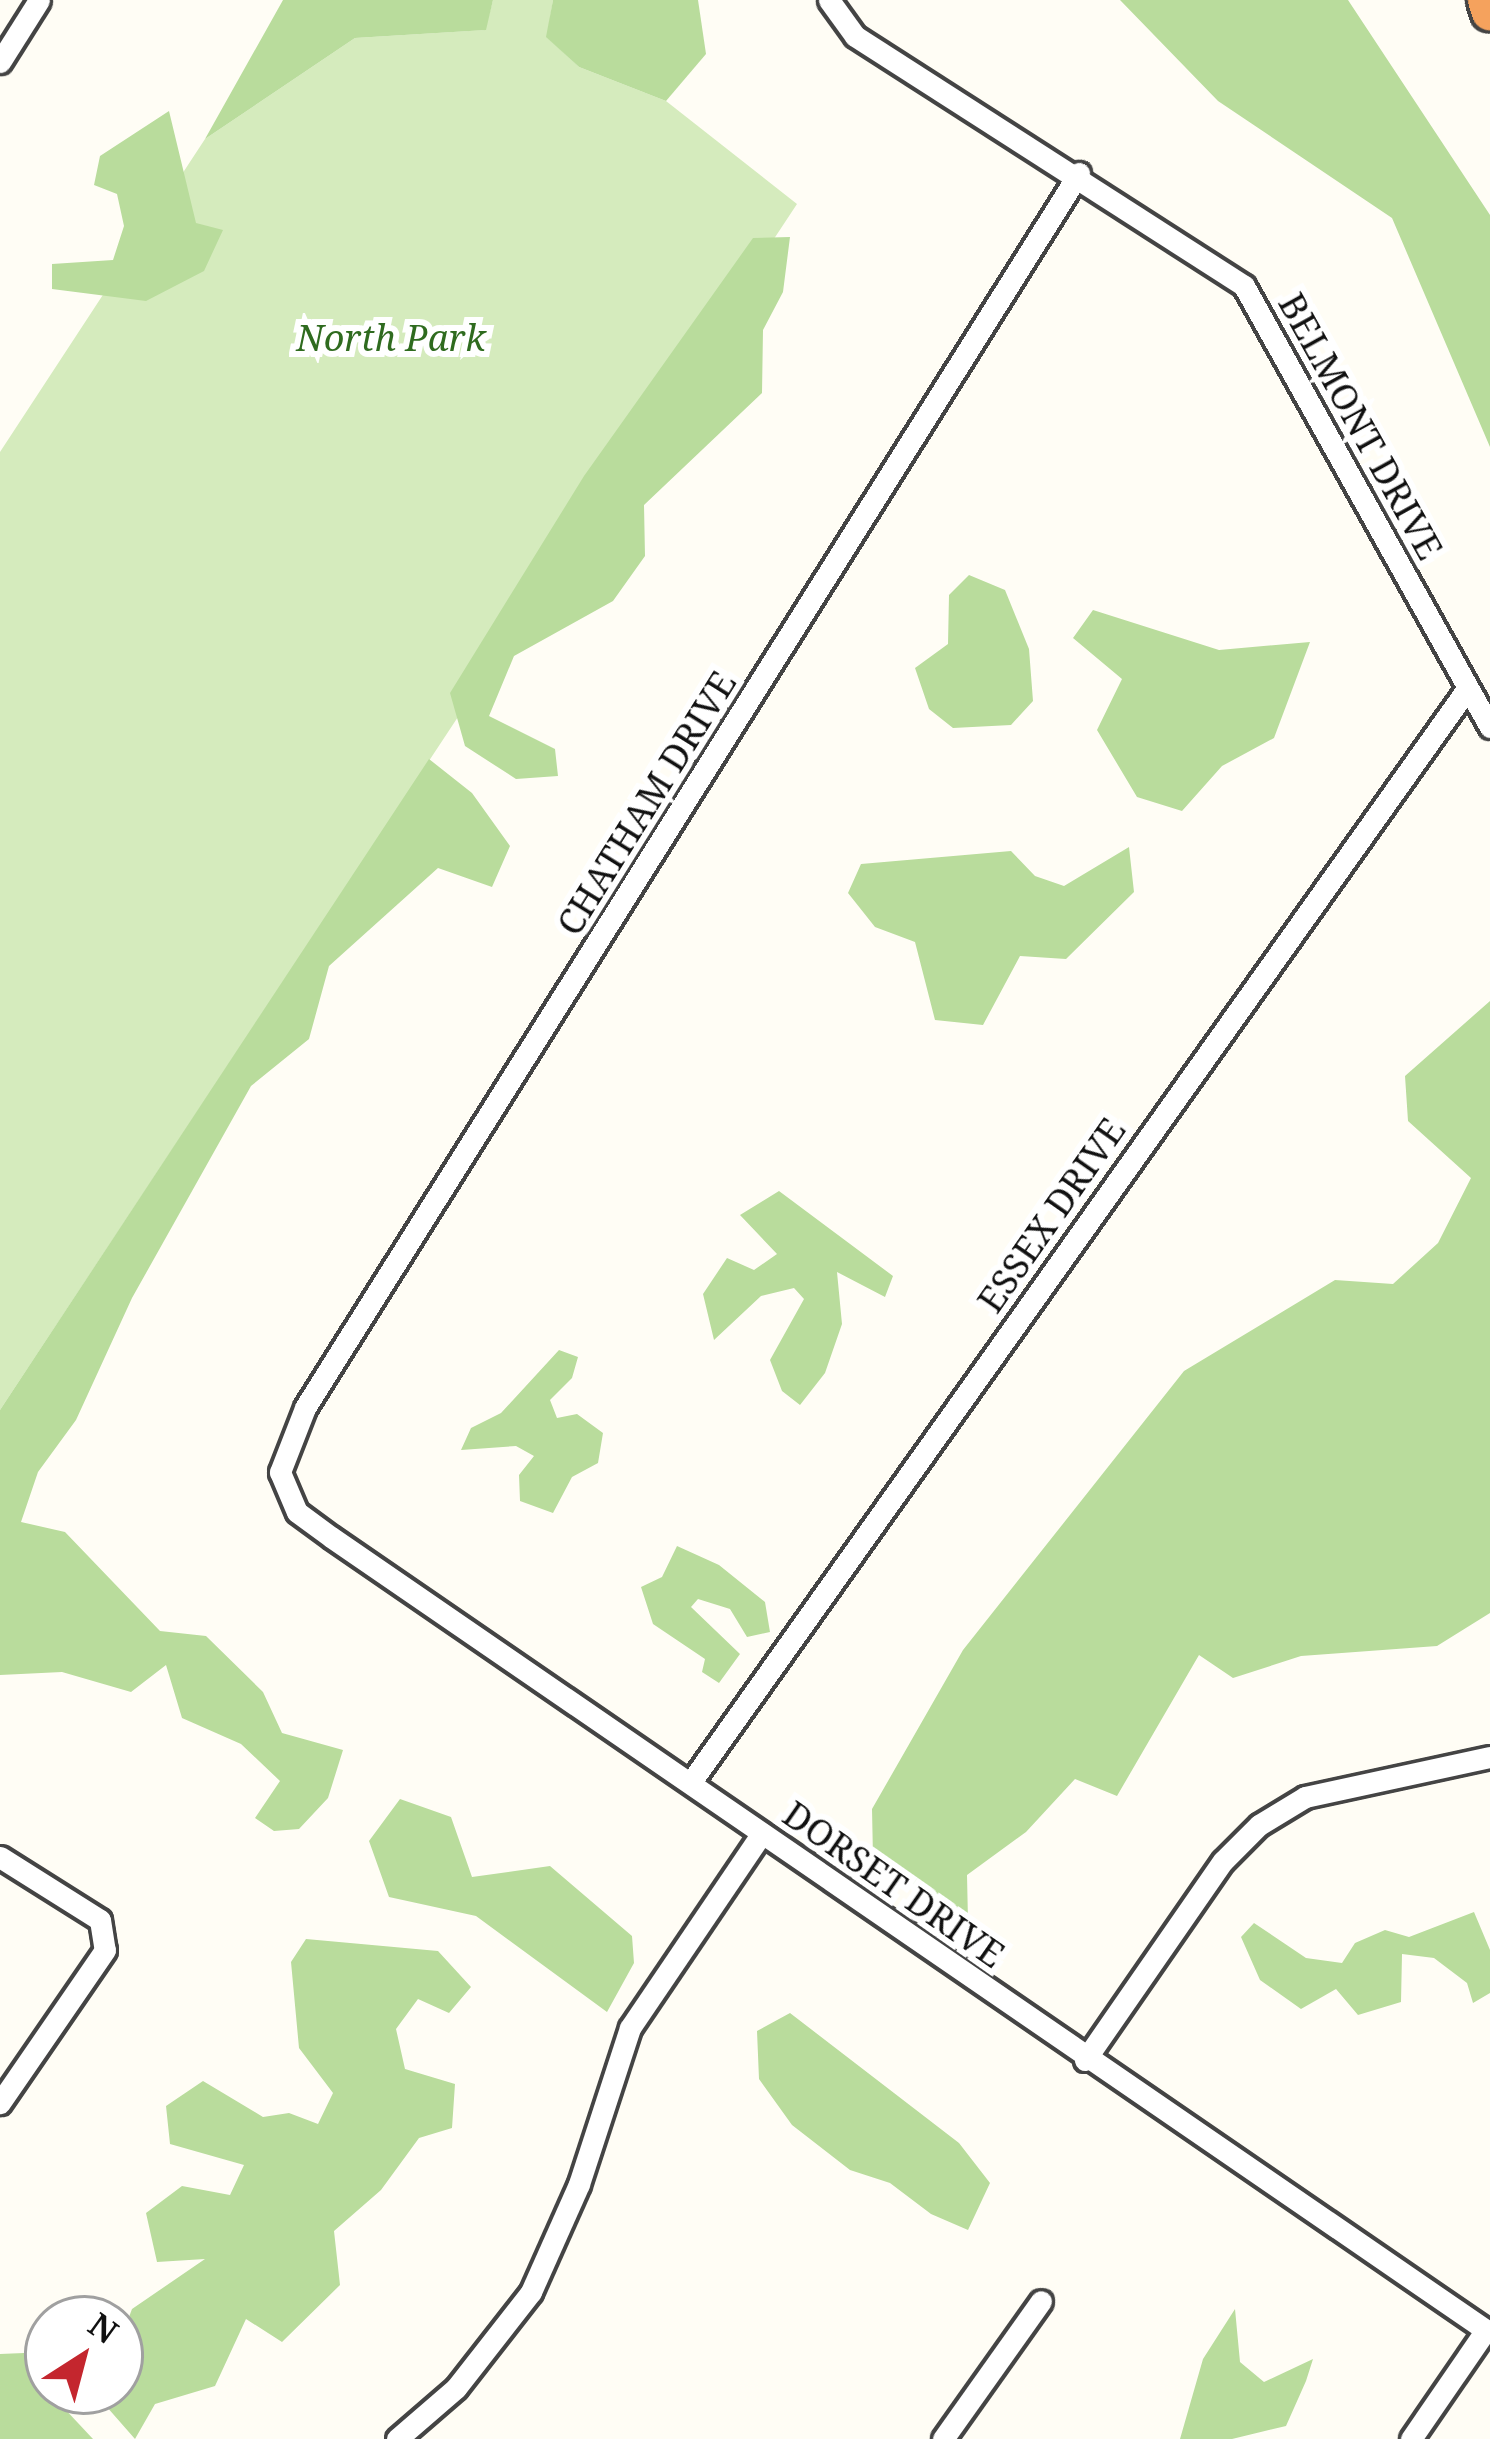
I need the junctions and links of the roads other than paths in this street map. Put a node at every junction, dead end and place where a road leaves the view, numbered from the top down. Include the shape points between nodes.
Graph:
1 (39, 0) edge
2 (829, 0) edge
3 (1486, 0) edge
4 (1490, 12) edge
5 (0, 62) edge
6 (1079, 173) junction
7 (1467, 689) junction
8 (1490, 727) edge
9 (280, 1472) joint
10 (1490, 1757) edge
11 (691, 1782) junction
12 (762, 1833) junction
13 (0, 1857) edge
14 (1085, 2060) junction
15 (0, 2103) edge
16 (1041, 2300) dead end
17 (1488, 2331) edge
18 (397, 2439) edge
19 (943, 2439) edge
20 (1411, 2439) edge

1 - 5 street
2 - 6 street, BELMONT DRIVE via 855,35
3 - 4 highway
6 - 7 street, BELMONT DRIVE via 1244,286
6 - 9 street, CHATHAM DRIVE via 305,1408
7 - 8 street, BELMONT DRIVE
7 - 11 street, ESSEX DRIVE
9 - 11 street, DORSET DRIVE via 298,1512
10 - 14 street via 1305,1797 1259,1825 1223,1861
11 - 12 street, DORSET DRIVE
12 - 14 street, DORSET DRIVE
12 - 18 street via 629,2028 579,2184 531,2293 456,2388
13 - 15 street via 100,1920 105,1950
14 - 17 street, DORSET DRIVE
16 - 19 street
17 - 20 street

